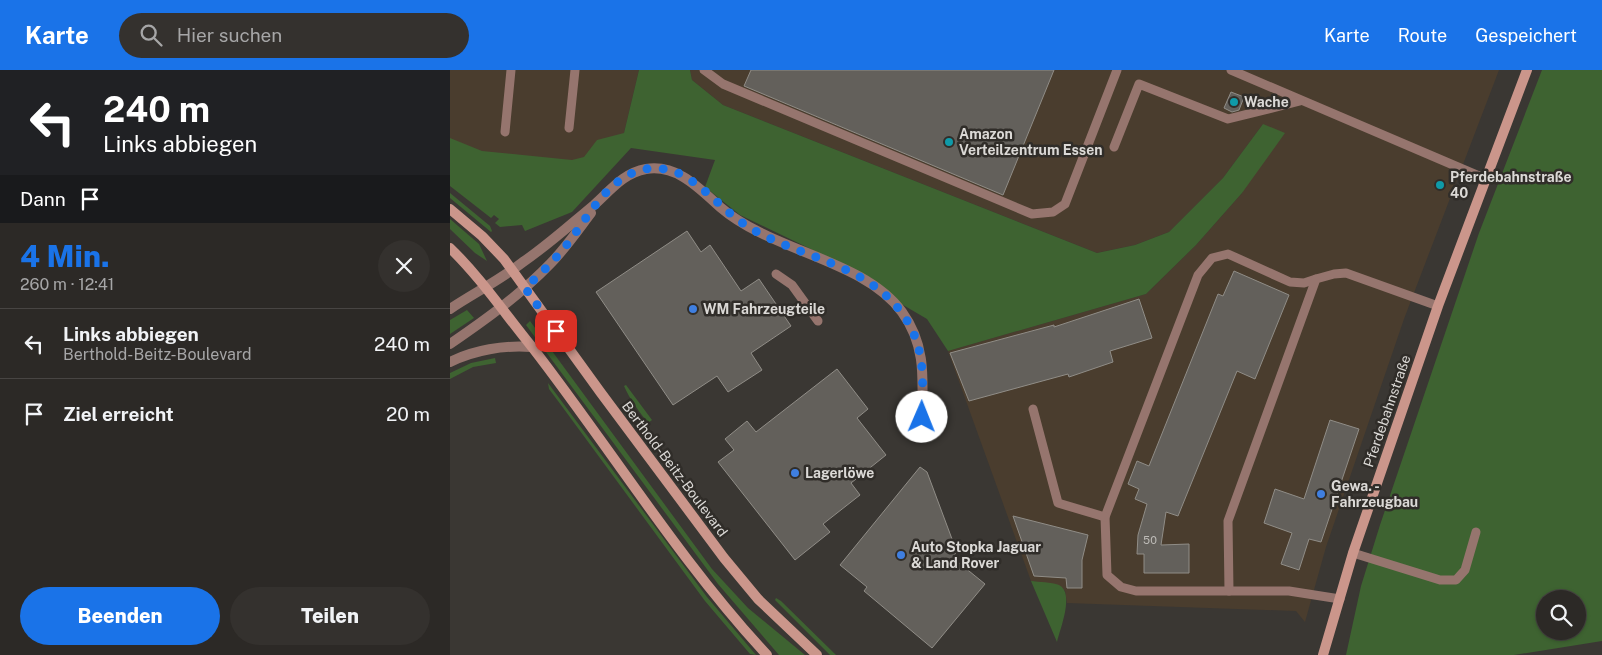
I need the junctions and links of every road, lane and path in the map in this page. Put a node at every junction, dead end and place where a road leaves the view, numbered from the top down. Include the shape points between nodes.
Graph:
1 (511, 70) edge
2 (575, 70) edge
3 (704, 70) edge
4 (1116, 70) edge
5 (1231, 70) edge
6 (1527, 70) edge
7 (1300, 101) junction
8 (569, 128) dead end
9 (505, 132) dead end
10 (1114, 147) dead end
11 (1486, 180) junction
12 (602, 198) junction
13 (450, 209) edge
14 (450, 248) edge
15 (513, 270) junction
16 (776, 274) dead end
17 (1316, 279) junction
18 (486, 288) junction
19 (525, 288) junction
20 (1438, 306) junction
21 (501, 307) junction
22 (450, 309) edge
23 (818, 321) dead end
24 (450, 344) edge
25 (531, 347) junction
26 (450, 362) edge
27 (1033, 409) dead end
28 (922, 417) dead end
29 (1105, 517) junction
30 (1476, 532) dead end
31 (1353, 553) junction
32 (1228, 591) junction
33 (1340, 599) junction
34 (767, 655) edge
35 (818, 655) edge
36 (1323, 655) edge

1 - 9 lane
2 - 8 lane
3 - 4 lane via 723,84 1032,214 1052,212 1065,204
5 - 7 lane
6 - 11 main road, Pferdebahnstraße
7 - 10 lane via 1228,119 1138,84
7 - 11 lane
11 - 20 main road, Pferdebahnstraße
12 - 15 street
12 - 19 street via 554,260
12 - 28 street via 633,172 648,169 671,171 686,178 750,228 870,283 893,302 915,334 923,365
13 - 15 main road, Berthold-Beitz-Boulevard via 493,246
14 - 18 main road
15 - 18 street
15 - 19 main road, Berthold-Beitz-Boulevard
16 - 23 lane via 792,285
17 - 20 lane via 1346,273
17 - 29 lane via 1304,283 1290,282 1228,254 1212,258 1198,275
17 - 32 lane via 1228,520
18 - 21 main road
18 - 22 street
19 - 21 street
19 - 35 main road, Berthold-Beitz-Boulevard via 724,558 758,599
20 - 31 main road, Pferdebahnstraße
21 - 24 street
21 - 25 main road
25 - 26 street via 474,352
25 - 34 main road via 715,595
27 - 29 lane via 1058,503
29 - 32 lane via 1108,575 1121,587 1136,591
30 - 31 lane via 1464,570 1456,580 1440,580
31 - 33 main road, Pferdebahnstraße
32 - 33 lane via 1289,591
33 - 36 main road, Pferdebahnstraße

